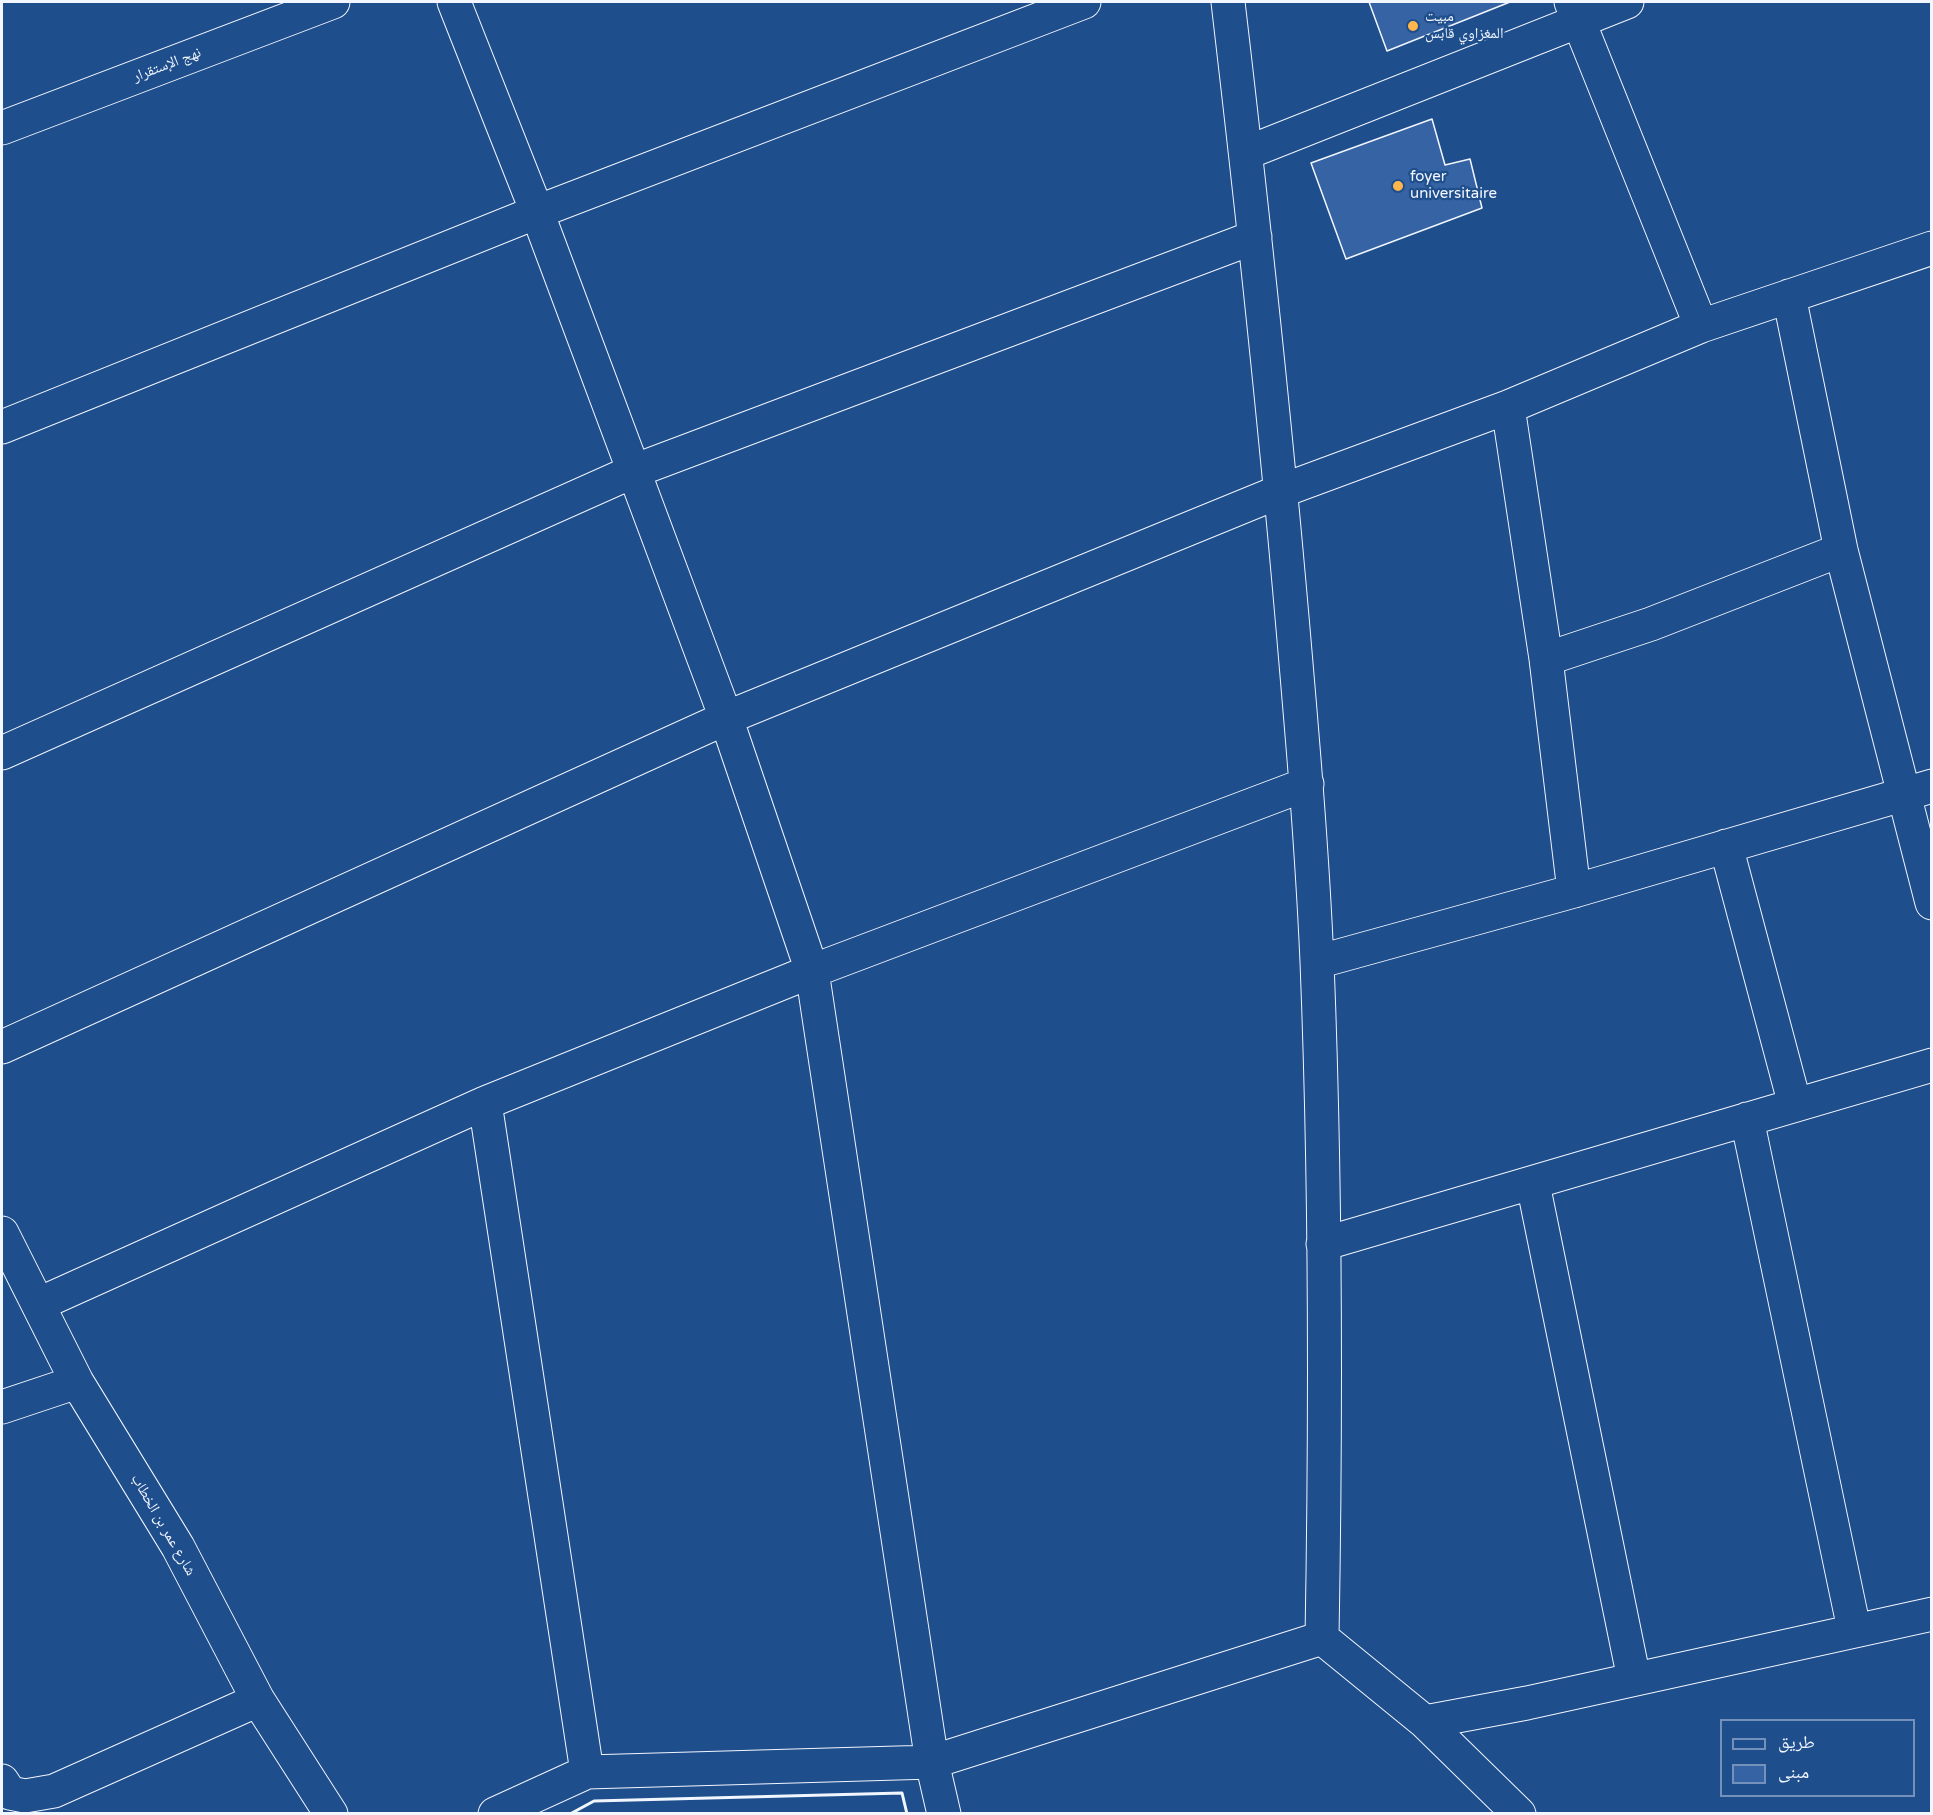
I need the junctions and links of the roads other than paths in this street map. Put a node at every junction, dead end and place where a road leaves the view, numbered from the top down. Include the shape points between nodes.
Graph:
1 (333, 2) edge
2 (454, 2) edge
3 (1084, 2) edge
4 (1228, 2) edge
5 (1627, 2) edge
6 (1575, 11) edge
7 (2, 128) edge
8 (1246, 153) junction
9 (537, 212) junction
10 (1255, 237) junction
11 (1932, 248) edge
12 (1789, 296) junction
13 (1701, 326) junction
14 (1508, 407) junction
15 (2, 427) edge
16 (634, 471) junction
17 (1281, 491) junction
18 (1841, 550) junction
19 (1546, 659) junction
20 (726, 718) junction
21 (2, 753) edge
22 (1307, 784) junction
23 (1918, 791) edge
24 (1726, 846) junction
25 (1574, 891) junction
26 (1932, 903) edge
27 (1317, 962) junction
28 (812, 971) junction
29 (2, 1047) edge
30 (1932, 1065) edge
31 (485, 1103) junction
32 (1795, 1105) junction
33 (1747, 1119) junction
34 (1533, 1184) junction
35 (2, 1233) edge
36 (1323, 1244) junction
37 (39, 1304) junction
38 (77, 1382) junction
39 (2, 1407) edge
40 (1932, 1614) edge
41 (1854, 1629) junction
42 (1323, 1638) junction
43 (1634, 1679) junction
44 (258, 1700) junction
45 (1425, 1722) junction
46 (932, 1762) junction
47 (587, 1772) junction
48 (2, 1781) edge
49 (331, 1814) edge
50 (495, 1814) edge
51 (944, 1814) edge
52 (1520, 1814) edge

1 - 7 street, نهج الإستقرار
2 - 9 street
3 - 9 street
4 - 8 street
5 - 6 street
6 - 8 street
6 - 13 street
8 - 10 street
9 - 15 street
9 - 16 street
10 - 16 street
10 - 17 street
11 - 12 street
12 - 13 street
12 - 18 street
13 - 14 street
14 - 17 street
14 - 19 street
16 - 20 street
16 - 21 street
17 - 20 street
17 - 22 street
18 - 19 street via 1662,620
18 - 23 street
19 - 25 street
20 - 28 street
20 - 29 street
22 - 27 street
22 - 28 street
23 - 24 street
23 - 26 street
24 - 25 street
24 - 32 street
25 - 27 street
27 - 36 street
28 - 31 street
28 - 46 street
30 - 32 street
31 - 37 street
31 - 47 street
32 - 33 street
33 - 34 street
33 - 41 street
34 - 36 street
34 - 43 street
35 - 37 street, شارع عمر بن الخطاب
36 - 42 street
37 - 38 street, شارع عمر بن الخطاب
38 - 39 street
38 - 44 street, شارع عمر بن الخطاب via 178,1547
40 - 41 street
41 - 43 street
42 - 45 street
42 - 46 street
43 - 45 street
44 - 48 street via 54,1791 25,1796 10,1793
44 - 49 street, شارع عمر بن الخطاب
45 - 52 street
46 - 47 street
46 - 51 street
47 - 50 street

